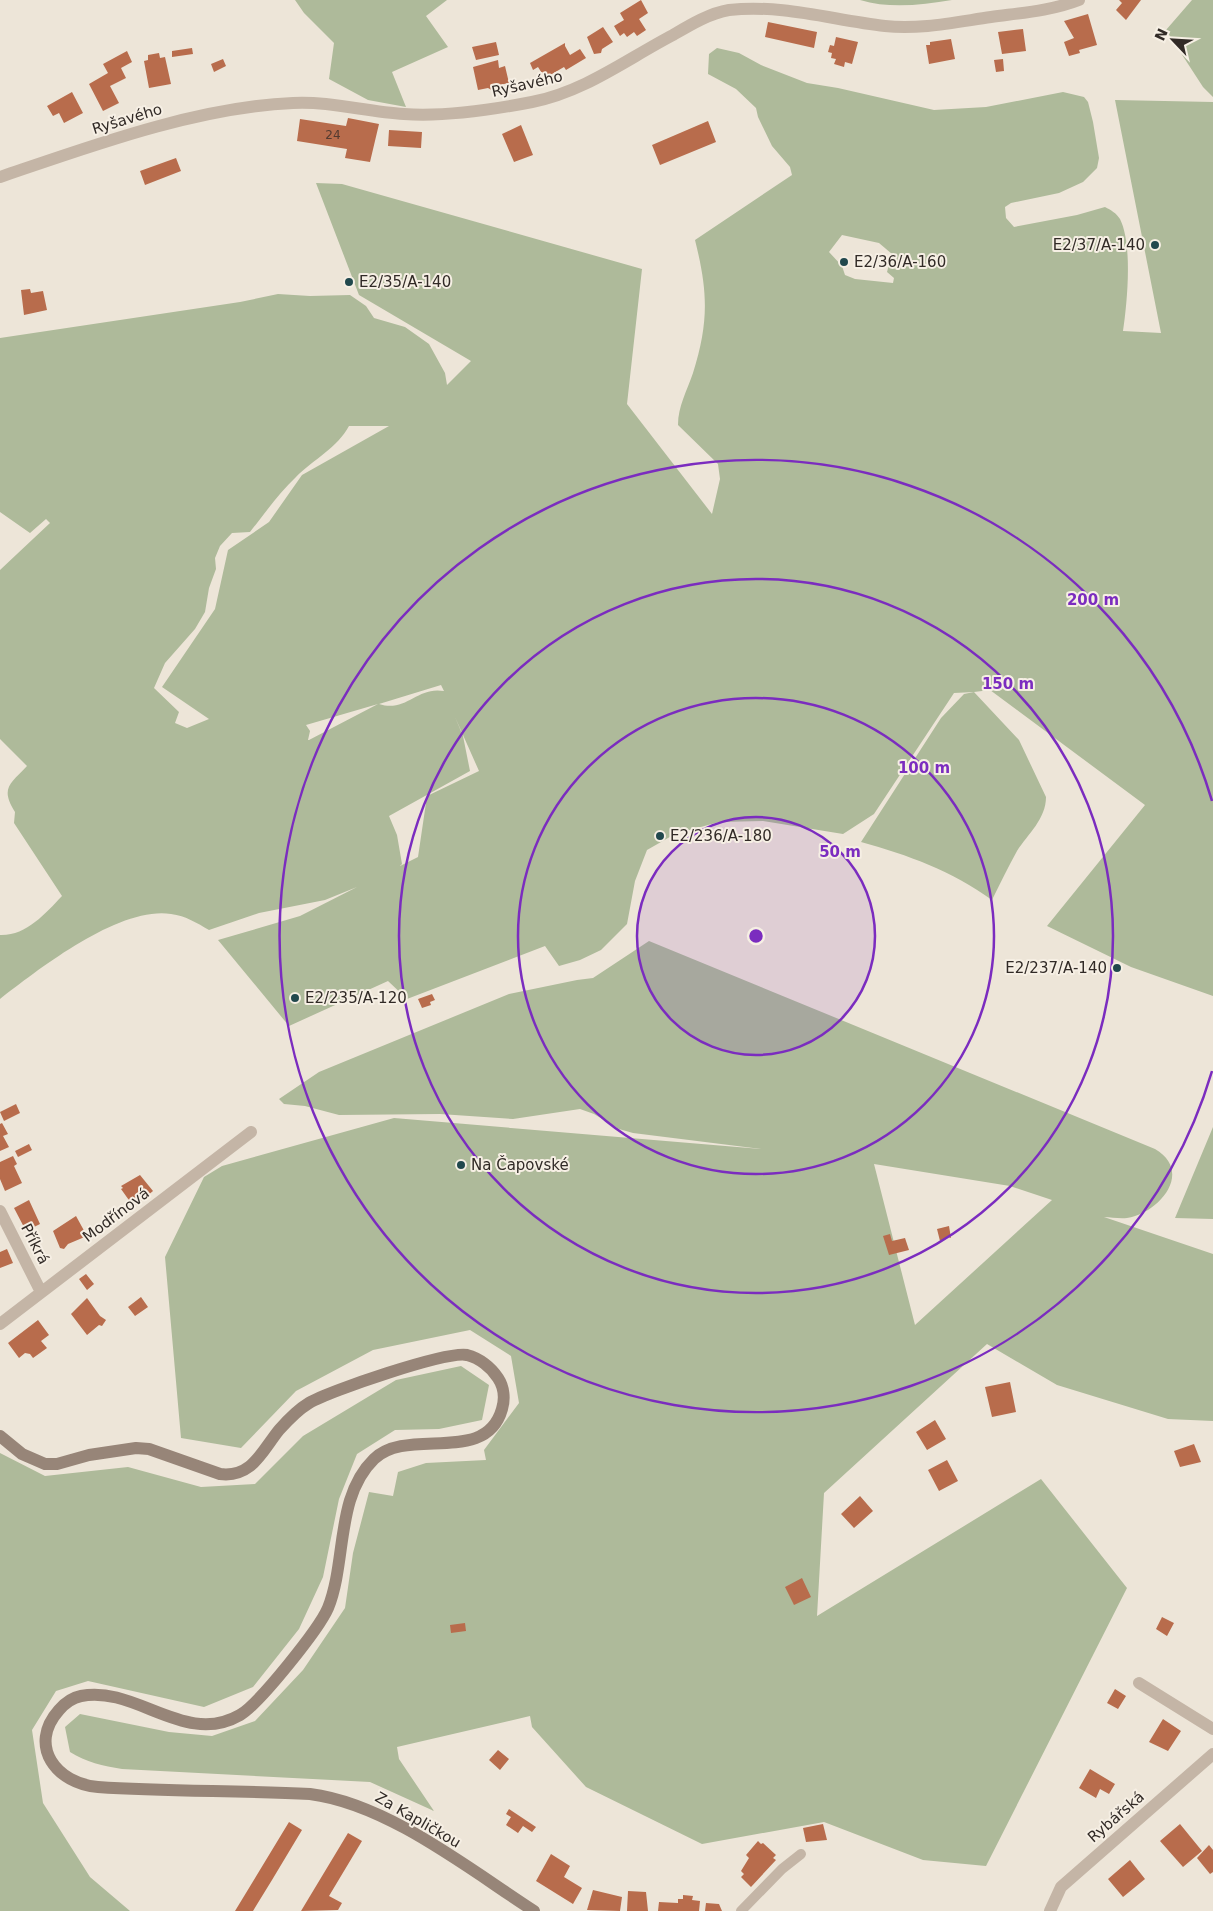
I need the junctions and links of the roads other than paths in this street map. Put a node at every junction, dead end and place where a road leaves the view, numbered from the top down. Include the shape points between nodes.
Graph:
1 (1078, 0) edge
2 (0, 177) edge
3 (251, 1132) dead end
4 (0, 1211) edge
5 (41, 1292) junction
6 (0, 1324) edge
7 (0, 1436) edge
8 (1139, 1683) dead end
9 (1213, 1728) edge
10 (1213, 1754) edge
11 (801, 1854) dead end
12 (534, 1911) edge
13 (740, 1911) edge
14 (1050, 1911) edge

1 - 2 street, Ryšavého via 1023,12 922,26 888,26 776,8 726,11 680,31 578,89 554,97 484,110 439,114 404,114 328,104 292,103 253,108 170,123
3 - 5 street, Modřínová
4 - 5 street, Příkrá
5 - 6 street, Modřínová
7 - 12 street, Za Kapličkou via 22,1454 45,1464 136,1448 149,1449 231,1475 256,1463 281,1427 309,1403 439,1358 466,1355 487,1364 500,1380 504,1396 501,1414 490,1428 474,1440 398,1446 377,1456 362,1472 346,1520 327,1610 256,1702 240,1715 216,1725 192,1725 128,1702 95,1695 79,1697 66,1702 51,1719 45,1739 49,1760 74,1783 329,1796 357,1805 408,1830
8 - 9 street
10 - 14 street, Rybářská via 1061,1886
11 - 13 lane

